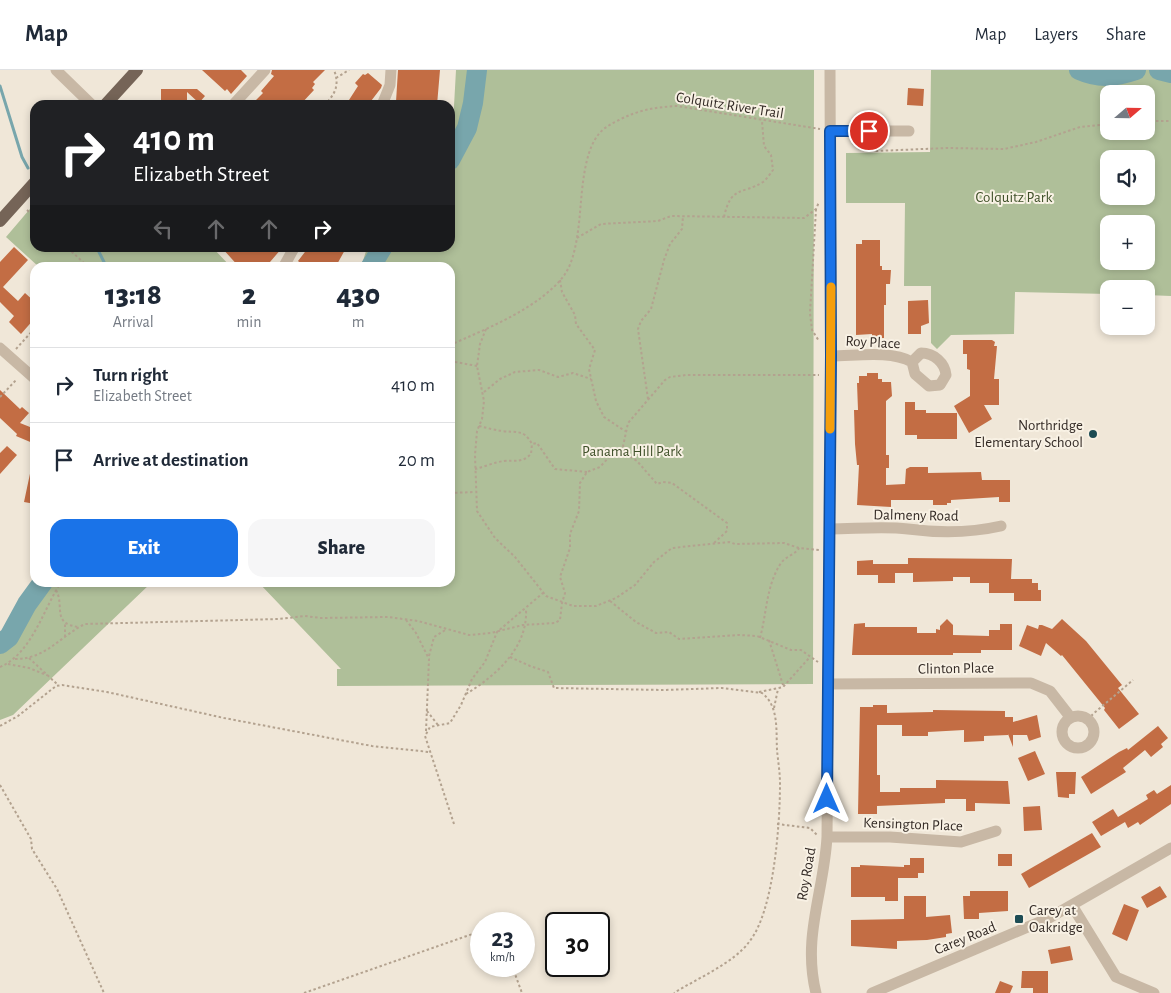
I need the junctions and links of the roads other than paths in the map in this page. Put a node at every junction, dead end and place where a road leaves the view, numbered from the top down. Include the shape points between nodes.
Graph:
1 (56, 70) edge
2 (137, 70) edge
3 (265, 70) edge
4 (391, 70) edge
5 (830, 70) edge
6 (87, 100) edge
7 (110, 100) edge
8 (238, 100) edge
9 (384, 100) edge
10 (830, 131) junction
11 (909, 131) dead end
12 (30, 188) edge
13 (0, 221) edge
14 (0, 348) edge
15 (831, 356) junction
16 (912, 362) dead end
17 (30, 374) edge
18 (1001, 526) dead end
19 (830, 529) junction
20 (828, 684) junction
21 (1070, 718) junction
22 (996, 831) dead end
23 (827, 837) junction
24 (1171, 848) edge
25 (1073, 907) junction
26 (816, 993) edge
27 (872, 993) edge
28 (1154, 993) edge

1 - 6 street
2 - 7 main road
3 - 8 street
4 - 9 street
5 - 10 street, Roy Road
10 - 11 street
10 - 15 street, Roy Road
12 - 13 main road
14 - 17 street
15 - 16 street, Roy Place via 892,356
15 - 19 street, Roy Road
18 - 19 street, Dalmeny Road via 923,532 908,529
19 - 20 street, Roy Road
20 - 21 street, Clinton Place via 1031,683 1050,691
20 - 23 street, Roy Road
21 - 21 street via 1076,716 1088,720 1094,731 1085,747 1067,744 1062,733
22 - 23 street, Kensington Place via 961,842
23 - 26 street, Roy Road via 811,931 811,966
24 - 25 street, Carey Road
25 - 27 street, Carey Road
25 - 28 street via 1116,977

